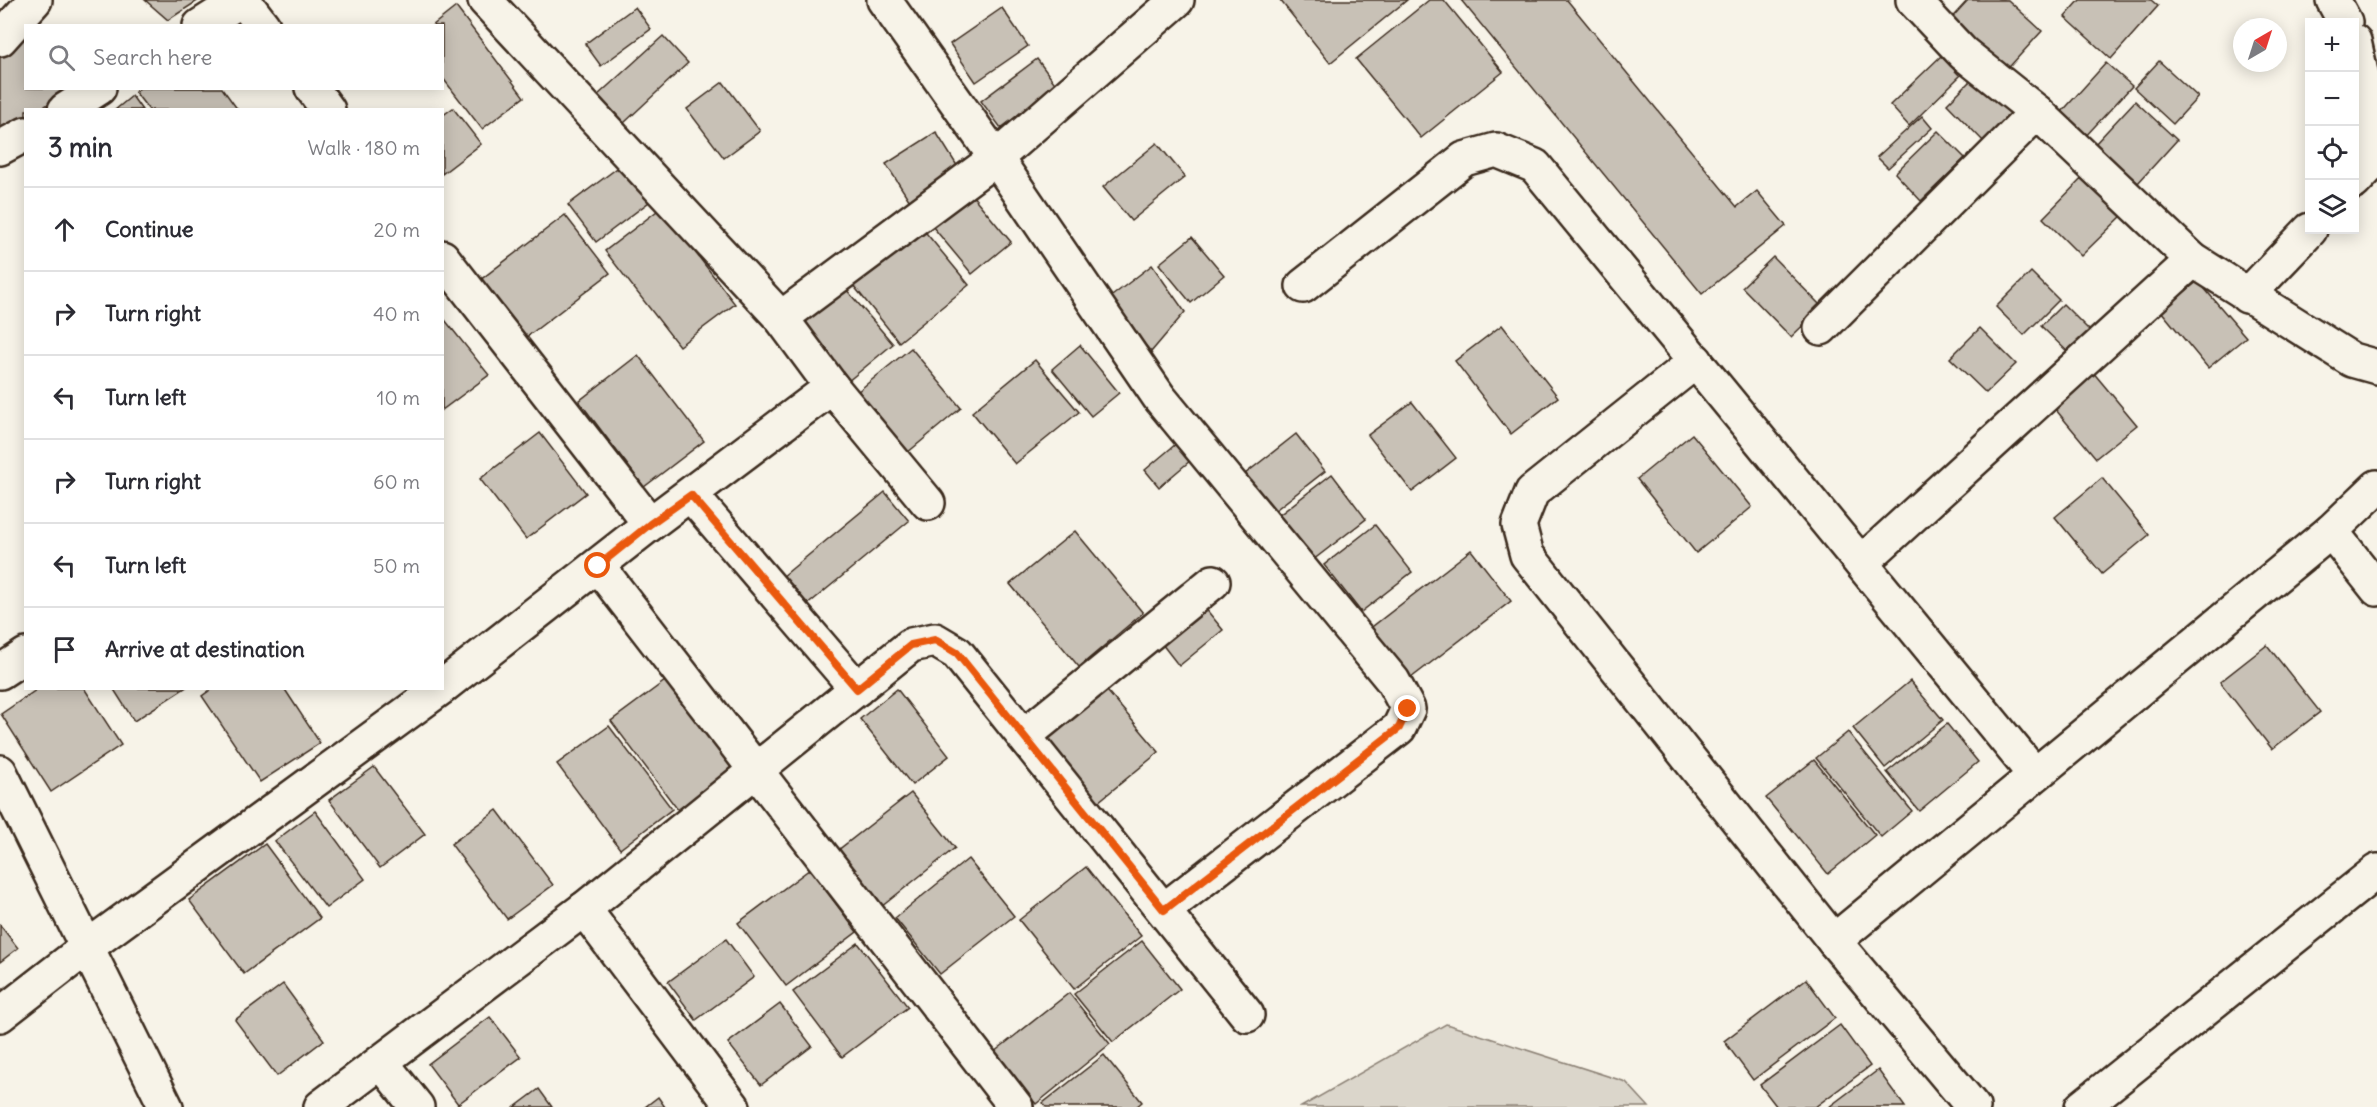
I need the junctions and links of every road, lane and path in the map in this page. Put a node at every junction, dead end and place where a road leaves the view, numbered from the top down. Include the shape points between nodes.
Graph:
1 (35, 0) edge
2 (242, 0) edge
3 (485, 0) edge
4 (884, 0) edge
5 (1177, 0) edge
6 (1913, 0) edge
7 (2333, 0) edge
8 (2343, 18) edge
9 (203, 24) edge
10 (261, 24) edge
11 (0, 39) edge
12 (2359, 60) edge
13 (96, 90) edge
14 (313, 90) edge
15 (68, 108) edge
16 (327, 108) edge
17 (2037, 112) junction
18 (2377, 144) edge
19 (996, 158) junction
20 (2377, 158) edge
21 (2357, 180) edge
22 (2306, 234) edge
23 (444, 260) edge
24 (2193, 260) junction
25 (1303, 286) dead end
26 (2247, 296) junction
27 (781, 318) junction
28 (1821, 328) dead end
29 (1696, 361) junction
30 (2377, 367) edge
31 (832, 387) junction
32 (2377, 487) edge
33 (691, 495) junction
34 (928, 503) dead end
35 (650, 524) junction
36 (2331, 531) junction
37 (1861, 563) junction
38 (598, 566) junction
39 (1213, 582) dead end
40 (2377, 589) edge
41 (24, 656) edge
42 (0, 672) edge
43 (444, 680) edge
44 (857, 689) junction
45 (428, 692) edge
46 (1024, 736) junction
47 (756, 770) junction
48 (0, 772) edge
49 (2034, 774) junction
50 (2377, 871) edge
51 (584, 909) junction
52 (1164, 910) junction
53 (1833, 941) junction
54 (86, 948) junction
55 (0, 1015) edge
56 (1247, 1015) dead end
57 (381, 1062) junction
58 (166, 1107) edge
59 (321, 1107) edge
60 (417, 1107) edge
61 (733, 1107) edge
62 (1016, 1107) edge
63 (1972, 1107) edge
64 (2082, 1107) edge

1 - 11 street
2 - 9 street
2 - 10 street
3 - 27 street
4 - 19 street
5 - 19 street
6 - 17 street via 1963,53
7 - 8 street
12 - 18 street
13 - 15 street
14 - 16 street
17 - 24 street
17 - 28 street
19 - 27 street
19 - 52 street via 1159,397 1393,681 1408,709 1399,728
20 - 21 street
22 - 26 street
23 - 35 street
24 - 26 street
24 - 37 street
25 - 29 street via 1464,159 1496,150 1535,166
26 - 30 street via 2352,360
27 - 31 street
29 - 37 street
29 - 53 street via 1532,492 1520,525 1527,555
31 - 33 street
31 - 34 street
32 - 36 street
33 - 35 street
33 - 44 street
35 - 38 street
36 - 40 street
36 - 49 street
37 - 49 street
38 - 43 street
38 - 47 street
39 - 46 street
41 - 42 street
44 - 46 street via 911,645 935,640 957,653
44 - 47 street
45 - 54 street
46 - 52 street
47 - 51 street
47 - 62 street
48 - 54 street
49 - 53 street
50 - 64 street
51 - 57 street
51 - 61 street
52 - 56 street
53 - 63 street
54 - 55 street
54 - 58 street
57 - 59 street
57 - 60 street

